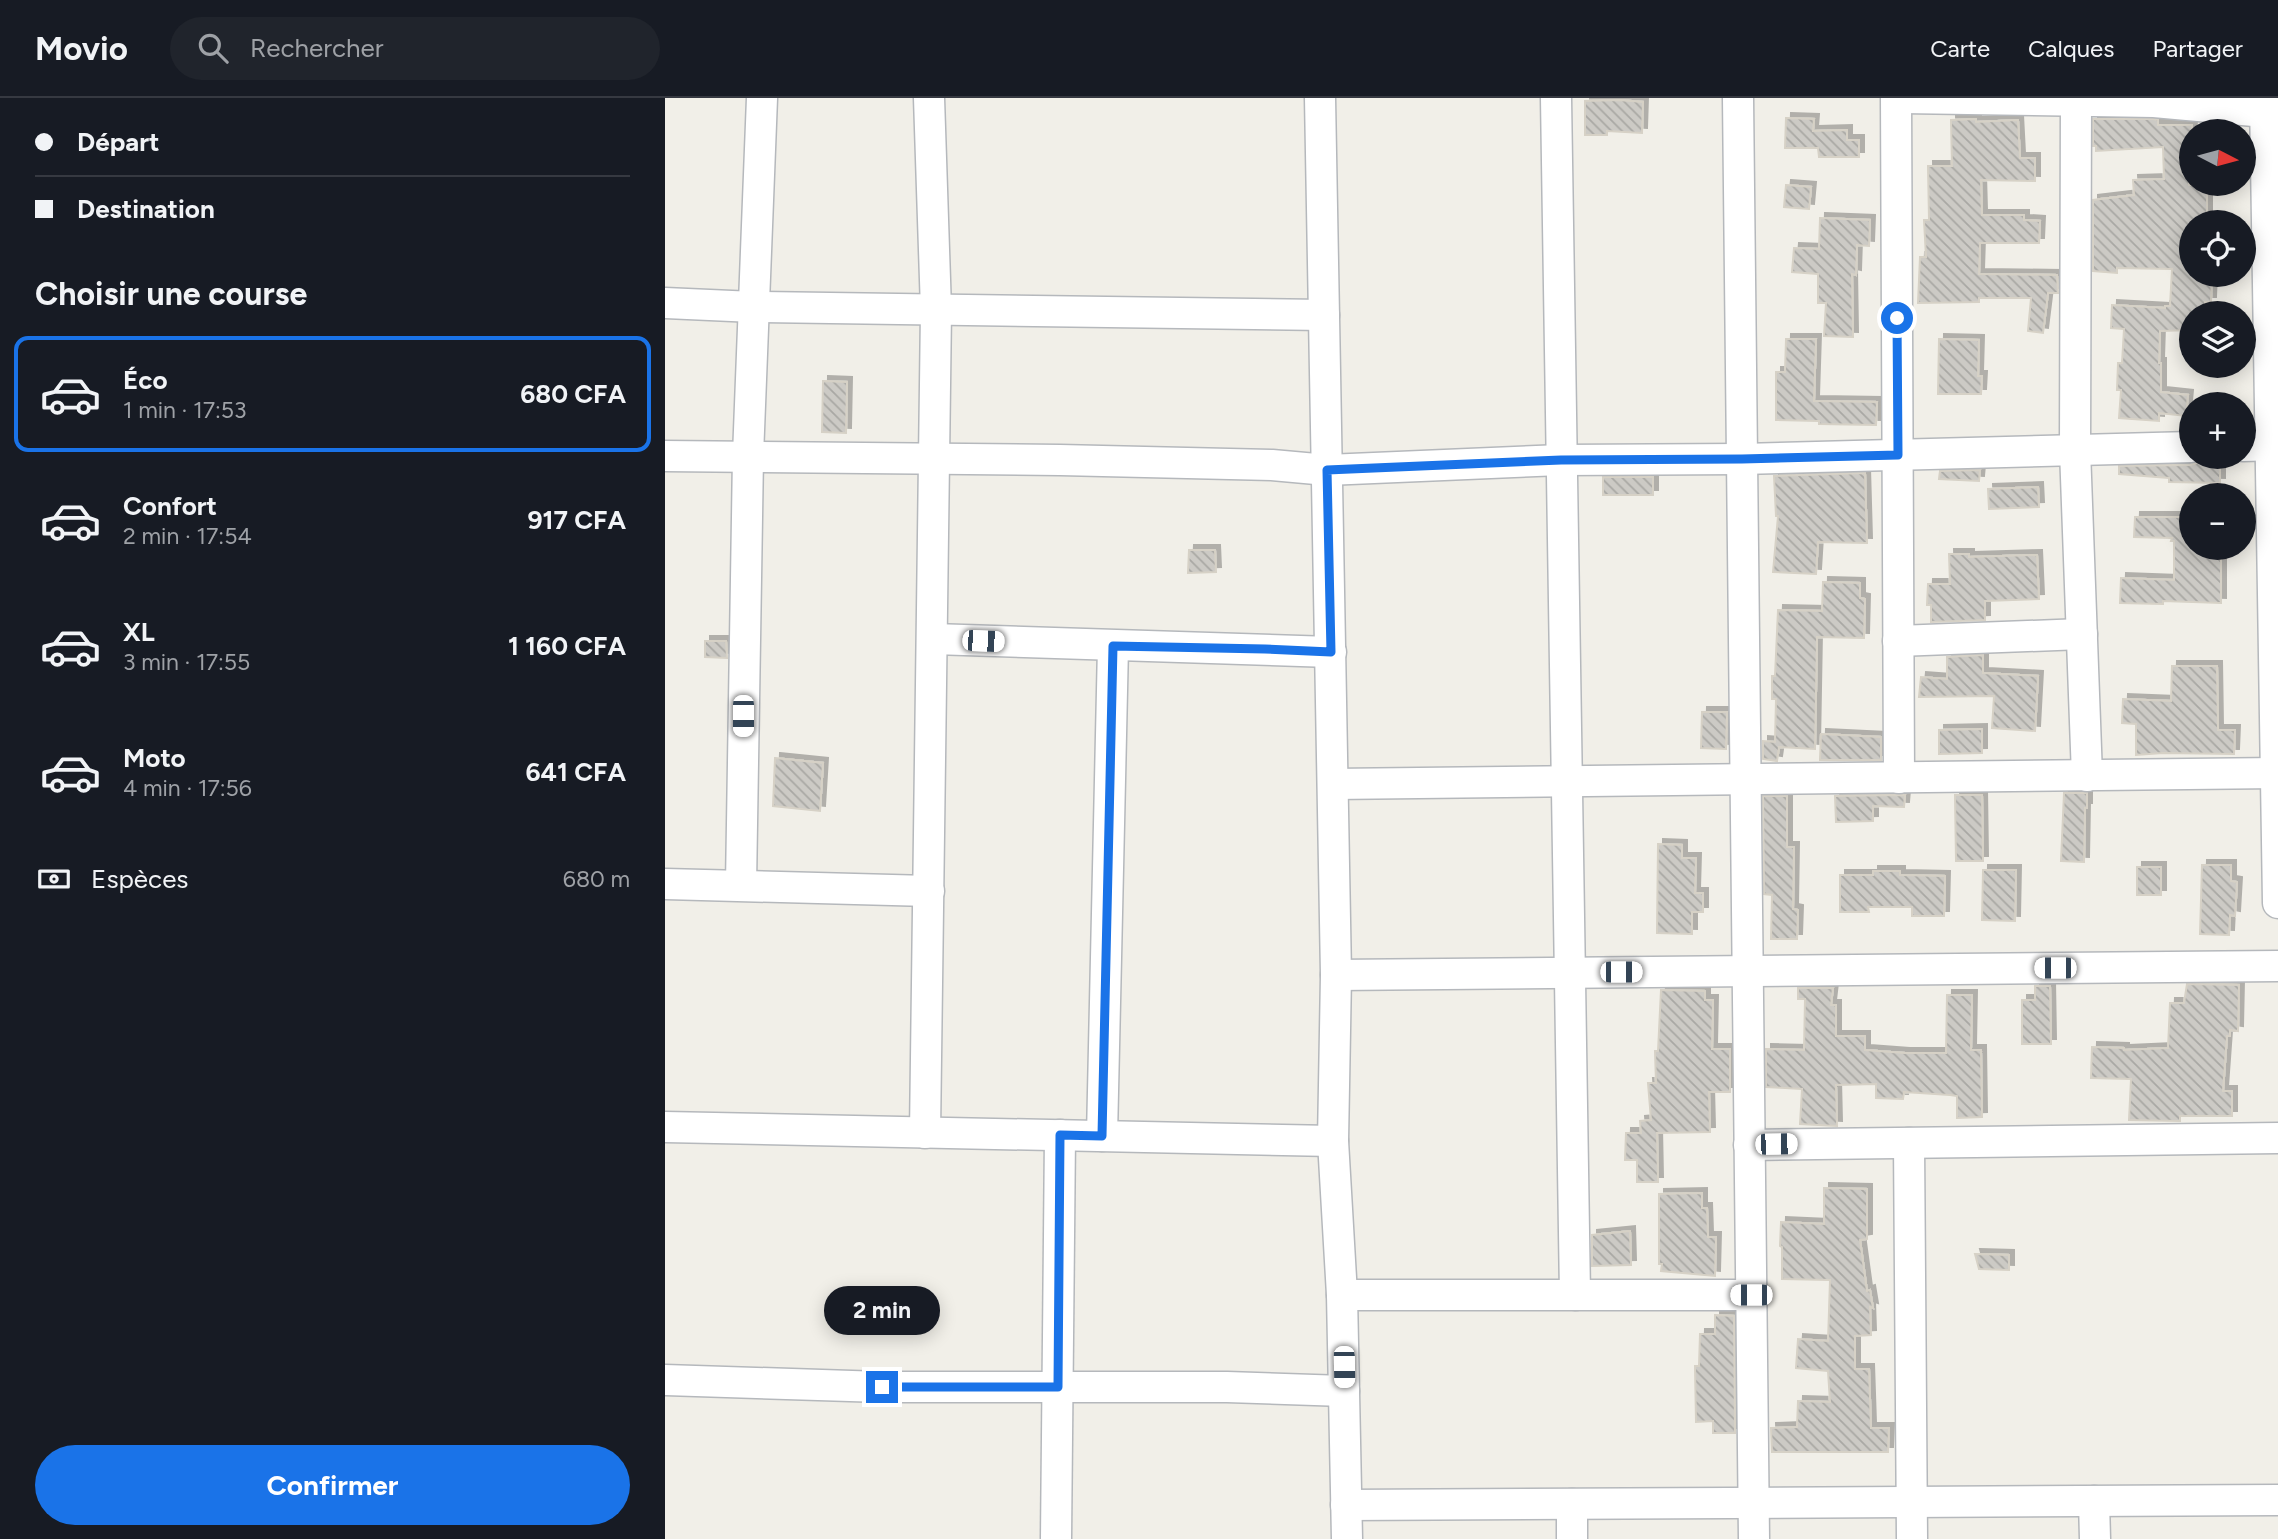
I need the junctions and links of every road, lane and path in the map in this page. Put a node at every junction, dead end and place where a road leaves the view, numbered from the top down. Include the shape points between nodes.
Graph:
1 (762, 98) edge
2 (929, 98) edge
3 (1320, 98) edge
4 (1556, 98) edge
5 (1738, 98) edge
6 (1896, 98) edge
7 (1902, 98) edge
8 (2076, 100) edge
9 (2265, 105) edge
10 (665, 303) edge
11 (754, 307) junction
12 (936, 310) junction
13 (1324, 316) junction
14 (2264, 446) edge
15 (2179, 447) edge
16 (2075, 450) junction
17 (1898, 455) junction
18 (665, 456) edge
19 (748, 456) junction
20 (935, 458) junction
21 (1742, 459) junction
22 (1561, 460) junction
23 (1327, 470) junction
24 (2082, 635) junction
25 (933, 639) junction
26 (1898, 641) junction
27 (1113, 646) junction
28 (1331, 652) junction
29 (2277, 773) edge
30 (2087, 776) junction
31 (1899, 778) junction
32 (1745, 779) junction
33 (1567, 781) junction
34 (1333, 784) junction
35 (665, 884) edge
36 (741, 886) junction
37 (929, 891) junction
38 (2278, 903) edge
39 (2278, 966) edge
40 (1748, 971) junction
41 (1570, 972) junction
42 (1336, 975) junction
43 (665, 1127) edge
44 (925, 1133) junction
45 (1060, 1135) junction
46 (1102, 1136) junction
47 (2278, 1138) edge
48 (1333, 1141) junction
49 (1909, 1143) junction
50 (1749, 1145) junction
51 (1342, 1295) junction
52 (1574, 1295) junction
53 (1751, 1295) junction
54 (665, 1380) edge
55 (1058, 1387) junction
56 (1344, 1391) junction
57 (2278, 1500) edge
58 (2094, 1501) junction
59 (1912, 1502) junction
60 (1753, 1503) junction
61 (1572, 1504) junction
62 (1346, 1505) junction
63 (1056, 1539) edge
64 (1347, 1539) edge
65 (1572, 1539) edge
66 (1753, 1539) edge
67 (1912, 1539) edge
68 (2095, 1539) edge

1 - 11 street
2 - 12 street
3 - 13 street
4 - 22 street
5 - 21 street
6 - 17 street
7 - 8 street
8 - 9 street
8 - 16 street
9 - 14 street
10 - 11 street
11 - 12 street
11 - 19 street
12 - 13 street
12 - 20 street
13 - 23 street
14 - 29 street
15 - 16 street
16 - 17 street
16 - 24 street
17 - 21 street
17 - 26 street
18 - 19 street
19 - 20 street
19 - 36 street
20 - 23 street via 1247,464
20 - 25 street
21 - 22 street
21 - 32 street
22 - 23 street
22 - 33 street
23 - 28 street
24 - 26 street
24 - 30 street
25 - 27 street
25 - 37 street
26 - 31 street
27 - 28 street
27 - 46 street
28 - 34 street
29 - 30 street
29 - 38 street
30 - 31 street
31 - 32 street
32 - 33 street
32 - 40 street
33 - 34 street
33 - 41 street
34 - 42 street
35 - 36 street
36 - 37 street
37 - 44 street
39 - 40 street
40 - 41 street
40 - 50 street
41 - 42 street
41 - 52 street
42 - 48 street
43 - 44 street
44 - 45 street
45 - 46 street
45 - 55 street
46 - 48 street
47 - 49 street
48 - 51 street
49 - 50 street
49 - 59 street
50 - 53 street
51 - 52 street
51 - 56 street
52 - 53 street
53 - 60 street
54 - 55 street
55 - 56 street
55 - 63 street
56 - 62 street
57 - 58 street
58 - 59 street
58 - 68 street
59 - 60 street
59 - 67 street
60 - 61 street
60 - 66 street
61 - 62 street
61 - 65 street
62 - 64 street

